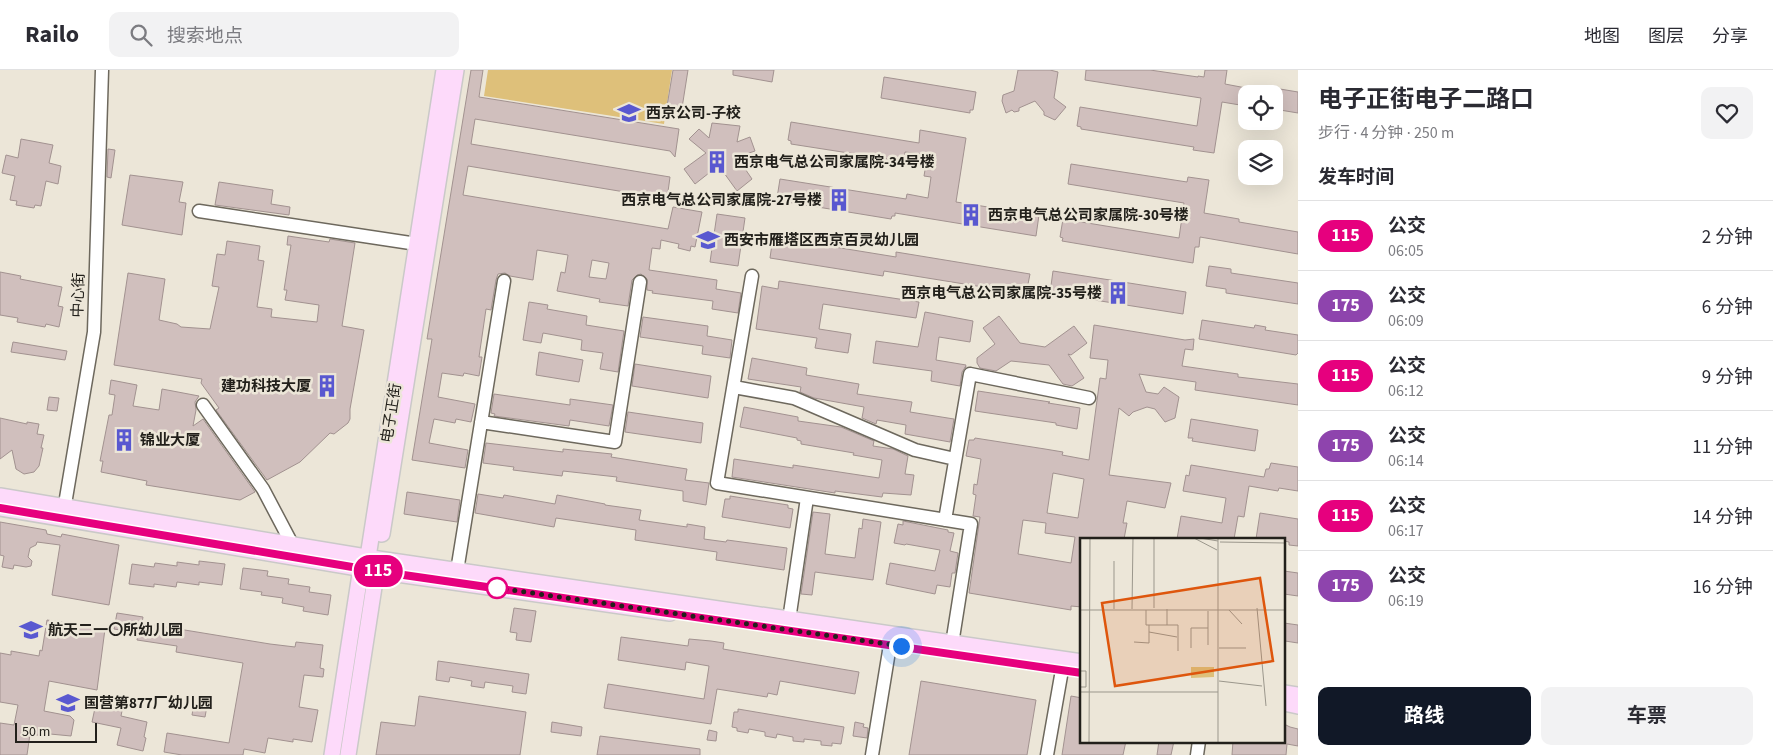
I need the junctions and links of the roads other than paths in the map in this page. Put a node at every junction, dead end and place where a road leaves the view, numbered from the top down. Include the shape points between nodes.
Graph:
1 (102, 70) edge
2 (444, 70) edge
3 (456, 70) edge
4 (199, 211) dead end
5 (417, 244) junction
6 (752, 276) dead end
7 (504, 281) dead end
8 (640, 282) dead end
9 (734, 387) junction
10 (1089, 398) dead end
11 (203, 405) dead end
12 (481, 422) junction
13 (955, 459) junction
14 (0, 496) edge
15 (807, 498) junction
16 (0, 508) edge
17 (63, 513) junction
18 (945, 520) junction
19 (292, 544) junction
20 (371, 564) junction
21 (457, 571) junction
22 (789, 620) junction
23 (890, 644) junction
24 (952, 644) junction
25 (1080, 662) edge
26 (1062, 670) junction
27 (1080, 673) edge
28 (1199, 742) edge
29 (332, 755) edge
30 (348, 755) edge
31 (872, 755) edge
32 (1047, 755) edge
33 (1197, 755) edge

1 - 17 street, 中心街 via 94,332
2 - 5 main road, 电子正街
3 - 20 main road, 电子正街
4 - 5 street
5 - 20 main road, 电子正街
6 - 9 street
7 - 12 street
8 - 12 street via 615,442
9 - 13 street via 794,398 914,450
9 - 15 street via 717,483
10 - 13 street via 970,374
11 - 19 street via 263,488
12 - 21 street
13 - 18 street
14 - 17 main road
15 - 18 street
15 - 22 street
16 - 17 main road
17 - 19 main road
17 - 20 main road
18 - 24 street via 971,524
19 - 20 main road
20 - 21 main road
20 - 23 main road
20 - 29 main road, 电子正街
20 - 30 main road, 电子正街
21 - 22 main road
22 - 24 main road
23 - 26 main road
23 - 31 street
24 - 25 main road
26 - 27 main road
26 - 32 street
28 - 33 street

